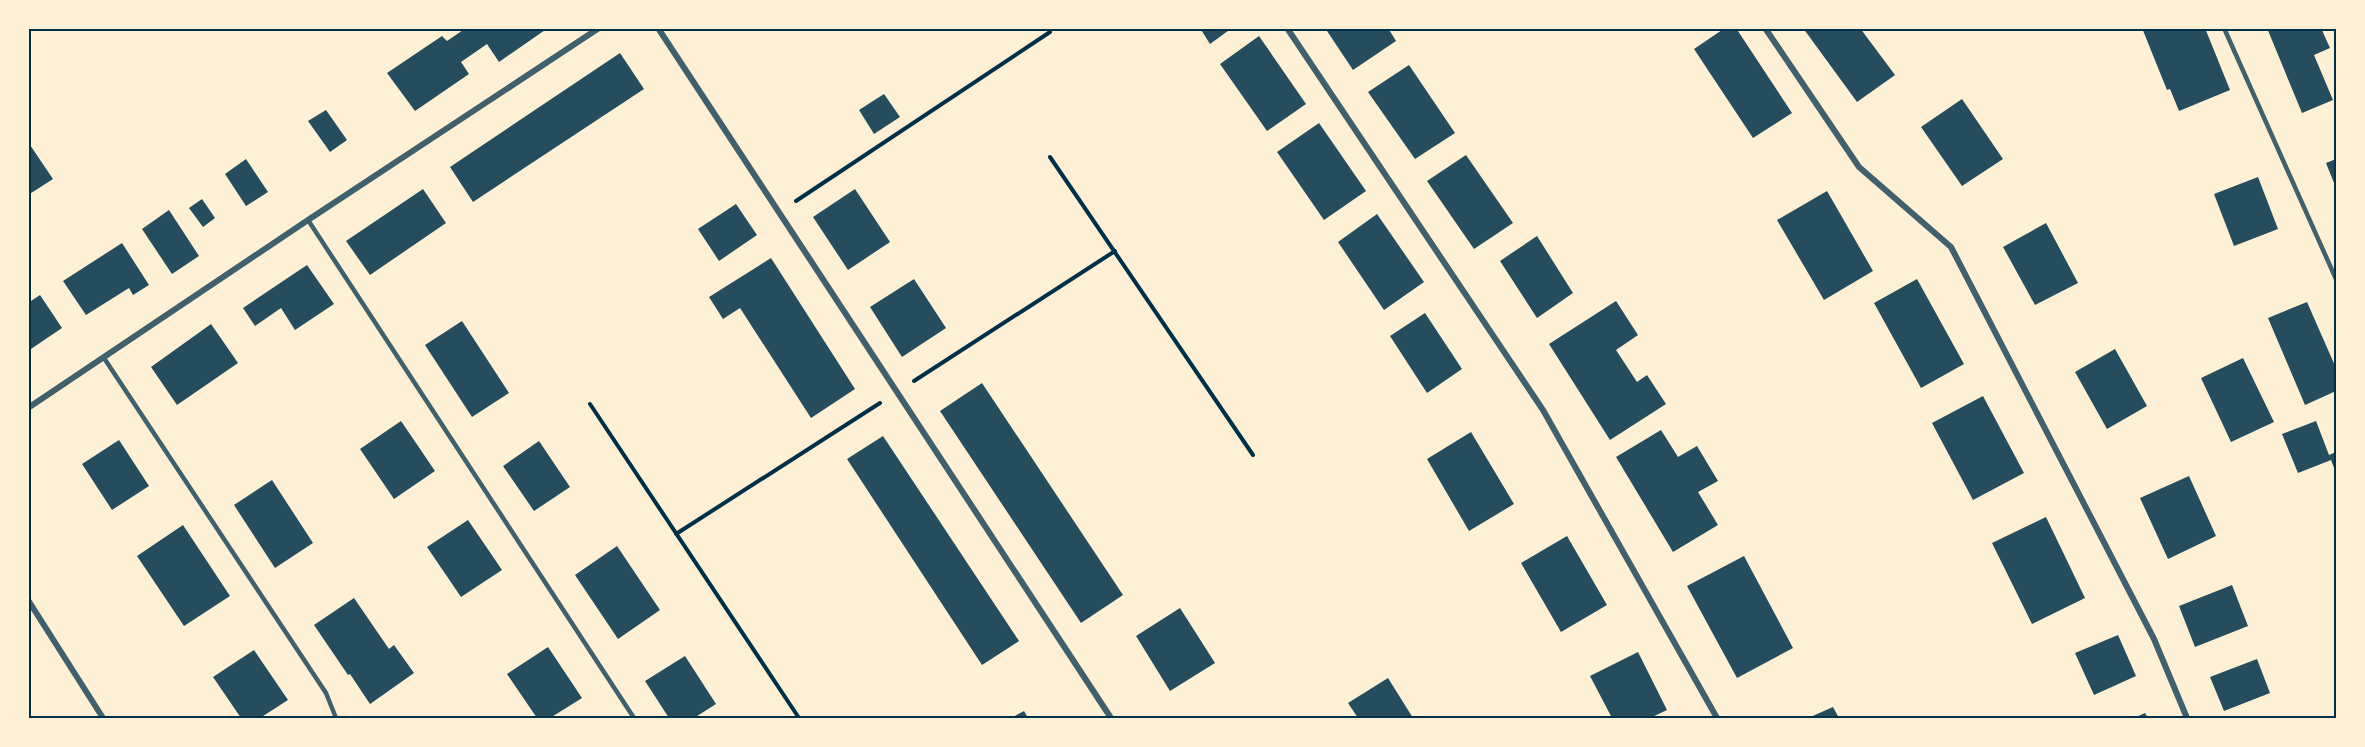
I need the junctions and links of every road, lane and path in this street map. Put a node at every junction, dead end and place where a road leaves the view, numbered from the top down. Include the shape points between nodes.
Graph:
1 (599, 28) edge
2 (658, 28) edge
3 (1287, 28) edge
4 (1765, 28) edge
5 (2224, 28) edge
6 (1050, 32) dead end
7 (1050, 157) dead end
8 (777, 213) junction
9 (308, 220) junction
10 (1114, 251) junction
11 (2337, 279) edge
12 (104, 358) junction
13 (897, 393) junction
14 (590, 404) dead end
15 (28, 408) edge
16 (1253, 455) dead end
17 (676, 534) junction
18 (28, 600) edge
19 (103, 718) edge
20 (336, 718) edge
21 (634, 718) edge
22 (799, 718) edge
23 (1112, 718) edge
24 (1717, 718) edge
25 (2187, 718) edge

1 - 9 street
2 - 8 street
3 - 24 street via 1543,410
4 - 25 street via 1859,167 1951,248 2154,639
5 - 11 lane
6 - 8 path
7 - 10 path
8 - 13 street
9 - 12 street
9 - 21 lane
10 - 13 path
10 - 16 path
12 - 15 street
12 - 20 lane via 326,693
13 - 17 path
13 - 23 street
14 - 17 path
17 - 22 path
18 - 19 street

